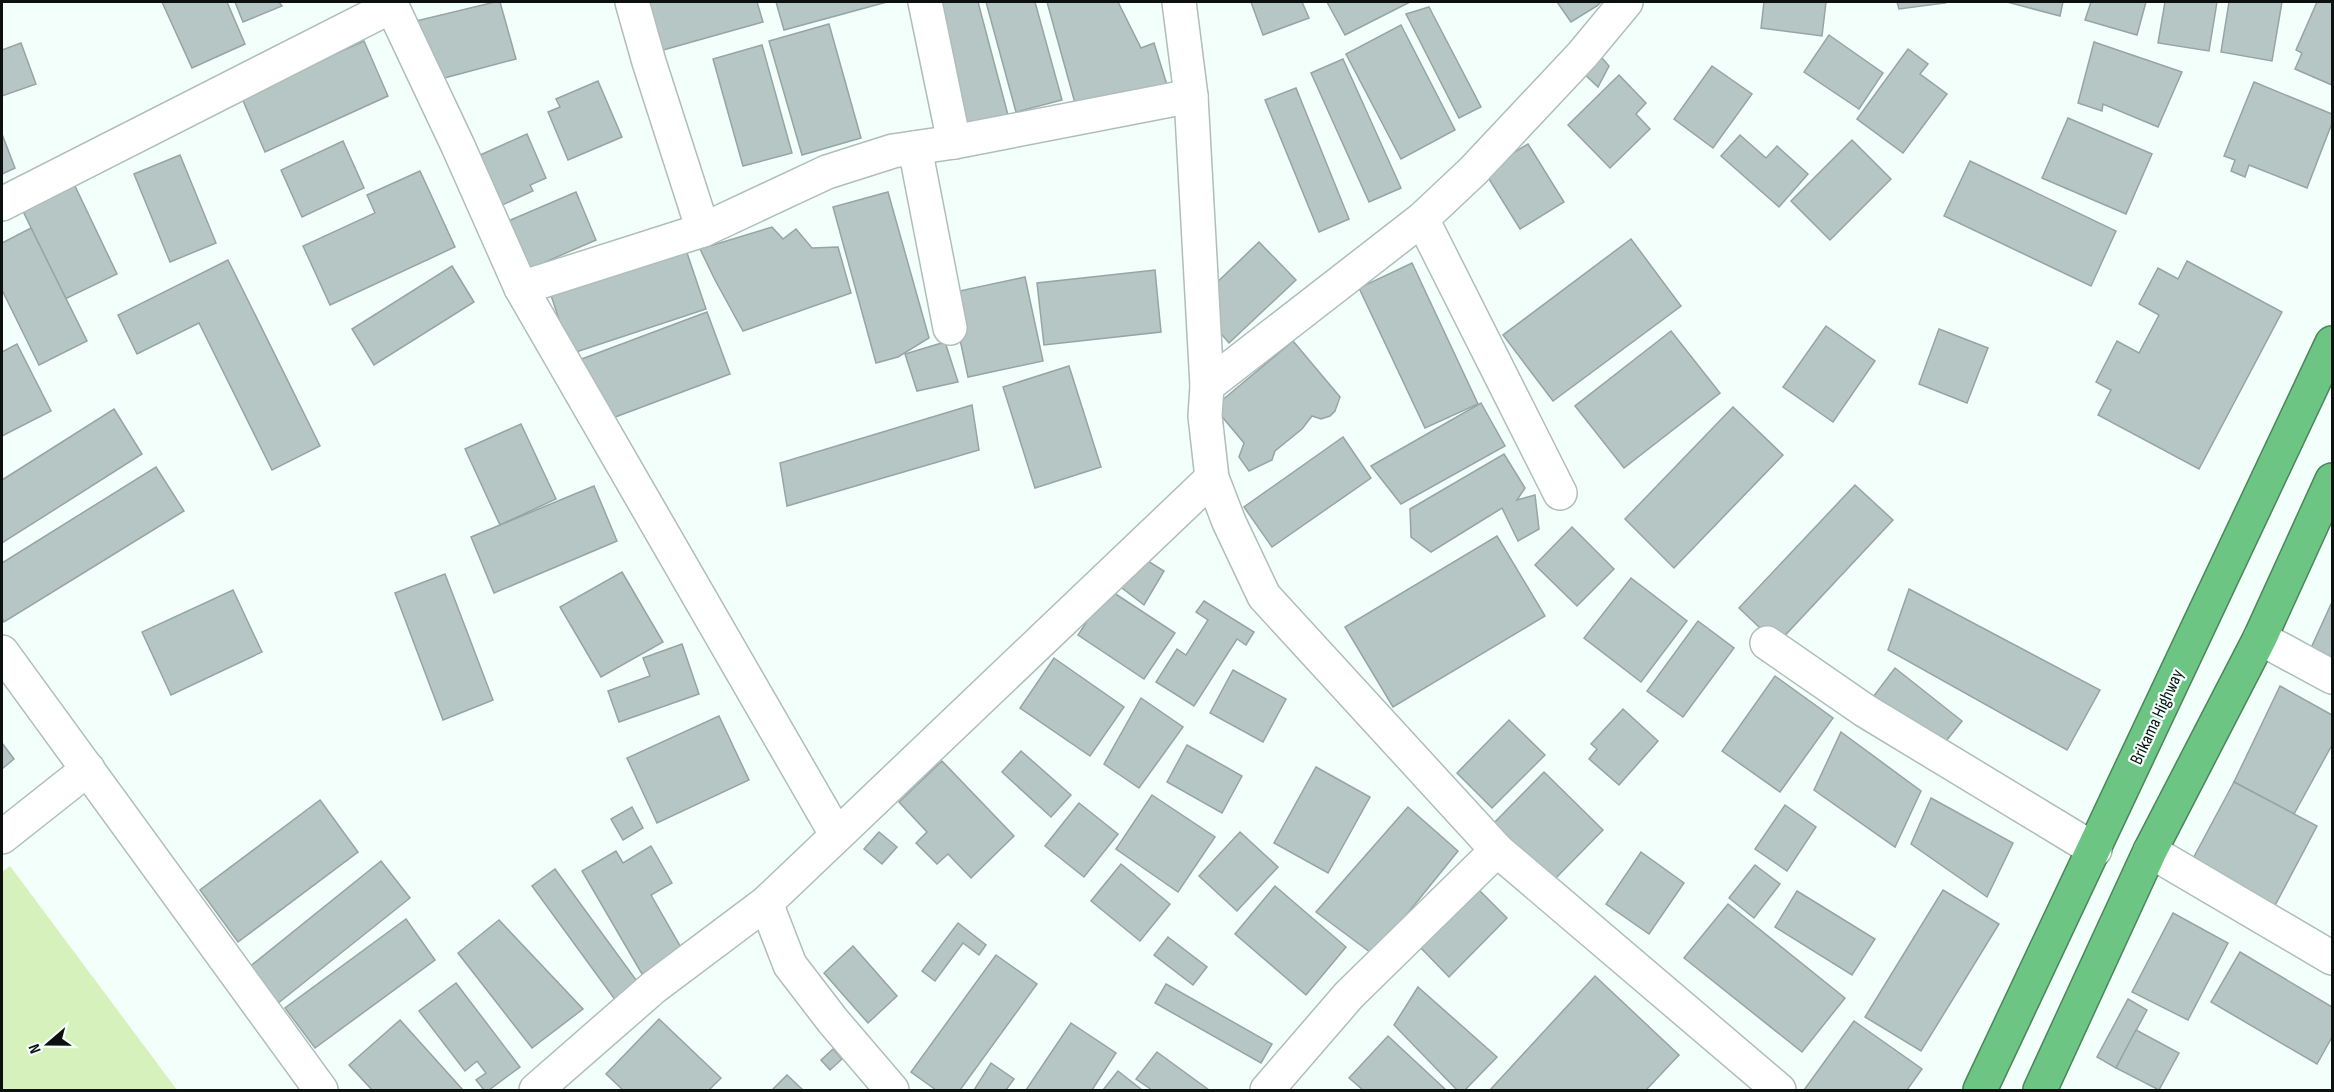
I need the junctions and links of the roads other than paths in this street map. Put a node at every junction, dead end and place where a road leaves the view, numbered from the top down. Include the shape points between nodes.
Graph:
1 (632, 2) edge
2 (925, 2) edge
3 (1179, 2) edge
4 (1626, 2) edge
5 (391, 4) edge
6 (1191, 96) junction
7 (954, 142) junction
8 (915, 148) junction
9 (2, 204) edge
10 (1422, 219) junction
11 (703, 230) junction
12 (521, 288) junction
13 (950, 328) dead end
14 (2332, 343) edge
15 (1207, 386) junction
16 (1212, 478) junction
17 (2332, 480) edge
18 (1560, 493) dead end
19 (2260, 638) junction
20 (1767, 643) dead end
21 (2, 652) edge
22 (2332, 677) edge
23 (88, 769) junction
24 (836, 834) junction
25 (2, 837) edge
26 (1497, 850) junction
27 (2095, 850) junction
28 (2150, 851) junction
29 (766, 903) junction
30 (2332, 957) edge
31 (321, 1090) edge
32 (536, 1090) edge
33 (892, 1090) edge
34 (1267, 1090) edge
35 (1779, 1090) edge
36 (1980, 1090) edge
37 (2040, 1090) edge

1 - 11 street
2 - 7 street
3 - 6 street
4 - 10 street via 1473,171
5 - 9 street
5 - 12 street
6 - 7 street
6 - 15 street
7 - 8 street
8 - 11 street via 827,172
8 - 13 street
10 - 15 street
10 - 18 street
11 - 12 street
12 - 24 street
14 - 27 highway, Brikama Highway
15 - 16 street via 1205,416
16 - 24 street
16 - 26 street via 1264,596
17 - 19 highway
19 - 22 street
19 - 28 highway
20 - 27 street via 1864,711
21 - 23 street
23 - 25 street
23 - 31 street
24 - 29 street
26 - 34 street via 1349,995
26 - 35 street
27 - 36 highway, Brikama Highway
28 - 30 street
28 - 37 highway
29 - 32 street via 654,987
29 - 33 street via 790,965

